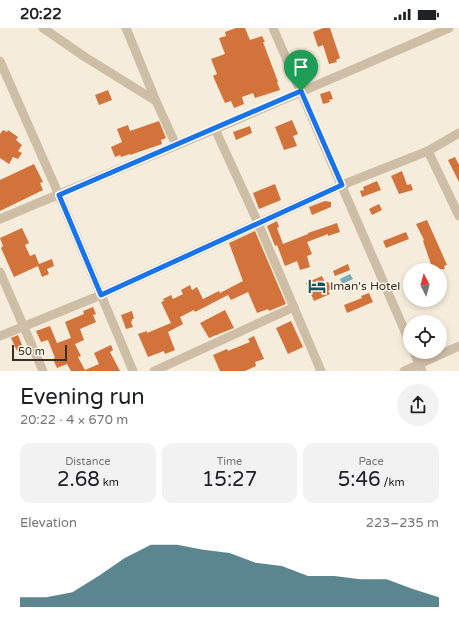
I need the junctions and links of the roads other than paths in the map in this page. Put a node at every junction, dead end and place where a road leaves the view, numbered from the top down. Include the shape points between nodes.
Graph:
1 (43, 28) edge
2 (126, 28) edge
3 (273, 28) edge
4 (449, 28) edge
5 (0, 61) edge
6 (301, 91) junction
7 (156, 101) junction
8 (215, 129) junction
9 (459, 132) edge
10 (176, 145) junction
11 (428, 150) junction
12 (342, 185) junction
13 (59, 195) junction
14 (459, 216) edge
15 (0, 219) edge
16 (258, 224) junction
17 (0, 272) edge
18 (101, 295) junction
19 (294, 307) junction
20 (24, 326) junction
21 (403, 327) edge
22 (0, 336) edge
23 (459, 346) edge
24 (421, 367) edge
25 (43, 371) edge
26 (133, 371) edge
27 (154, 371) edge
28 (321, 371) edge
29 (404, 371) edge

1 - 7 street
2 - 7 street
3 - 6 street
4 - 6 street
5 - 13 street
6 - 8 street
6 - 12 street
7 - 10 street
8 - 10 street
8 - 16 street
9 - 11 street
10 - 13 street
11 - 12 street
11 - 14 street
12 - 16 street
12 - 21 street
13 - 15 street
13 - 18 street
16 - 18 street
16 - 19 street
17 - 20 street
18 - 20 street
18 - 26 street
19 - 27 street
19 - 28 street
20 - 22 street
20 - 25 street
23 - 24 street
24 - 29 street

